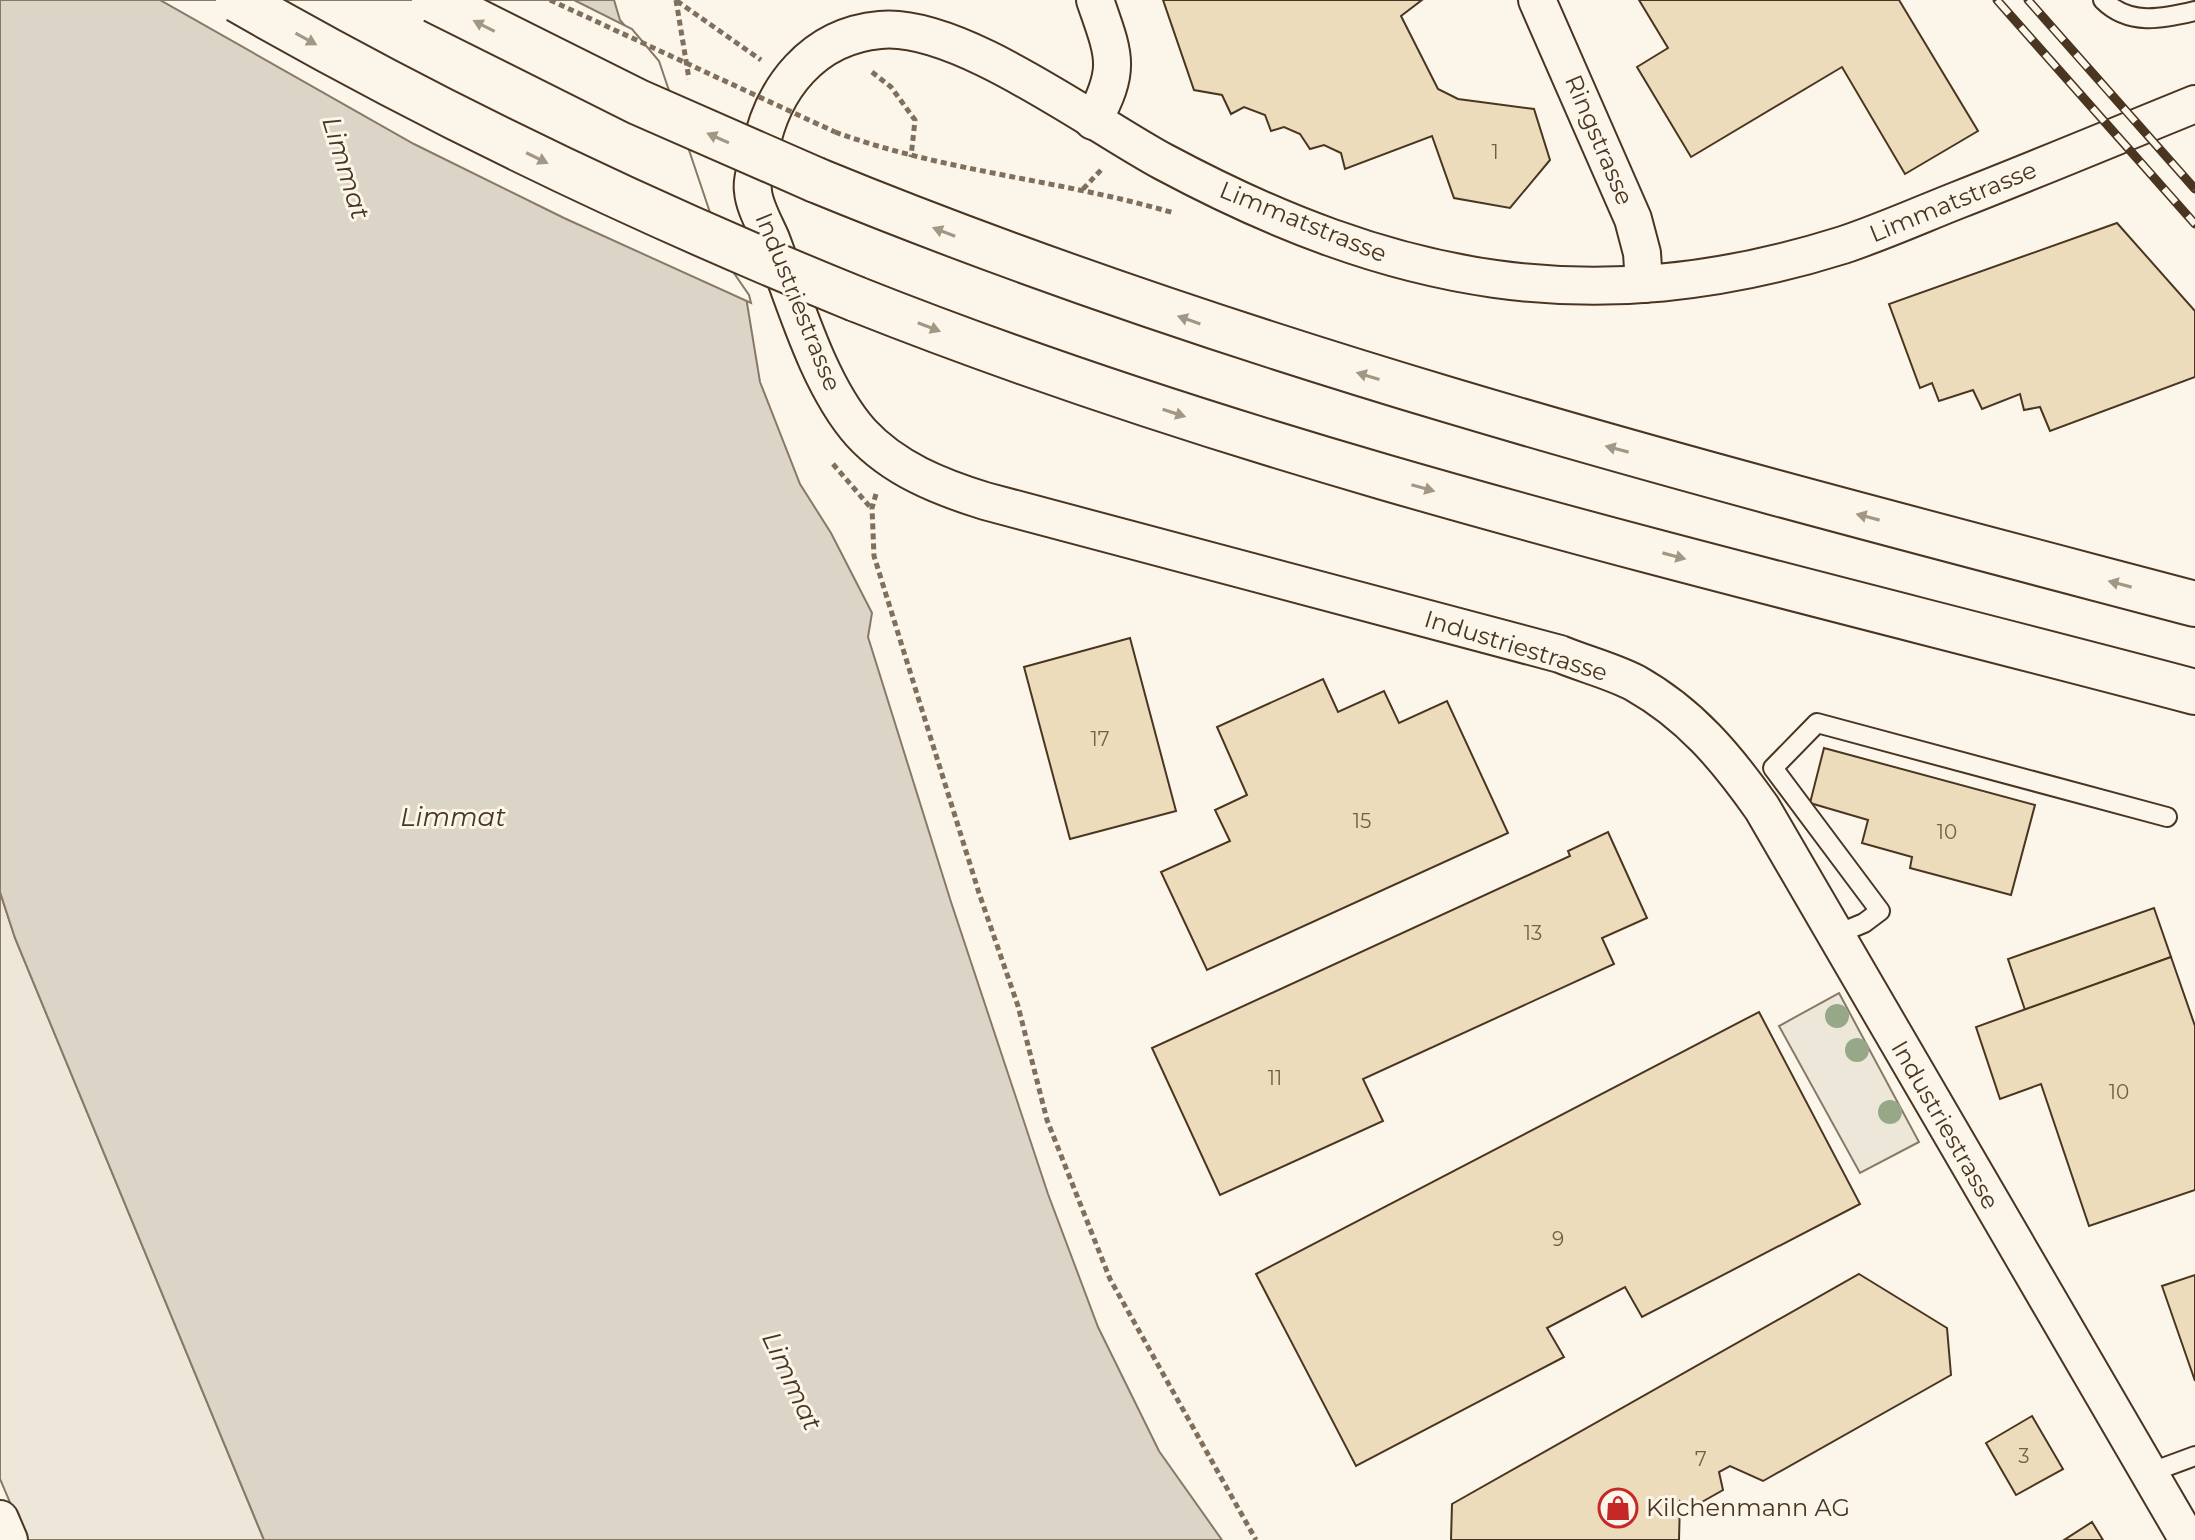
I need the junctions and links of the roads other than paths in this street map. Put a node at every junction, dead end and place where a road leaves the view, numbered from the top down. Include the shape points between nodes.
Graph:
1 (238, 0) edge
2 (434, 0) edge
3 (1095, 0) edge
4 (1537, 0) edge
5 (2103, 0) edge
6 (2195, 11) edge
7 (2195, 104) edge
8 (1093, 121) junction
9 (752, 190) joint
10 (1644, 284) junction
11 (2195, 604) edge
12 (2195, 692) edge
13 (2167, 817) dead end
14 (1835, 935) junction
15 (2195, 1456) edge
16 (2149, 1473) junction
17 (0, 1519) edge
18 (9, 1540) edge
19 (2188, 1540) edge

1 -> 12 highway, bridge via 400,89 597,187 856,299 1073,379 1276,445 1546,522
11 -> 2 highway, bridge via 1512,420 1104,291 816,180 638,102
3 - 8 street via 1114,70
4 - 10 street, Ringstrasse via 1633,219
5 - 6 lane via 2123,16 2145,20
7 - 10 street, Limmatstrasse via 1847,243 1724,274
8 - 9 street, Limmatstrasse via 944,41 902,29 850,36 823,48 778,96 763,135
8 - 10 street, Limmatstrasse via 1228,194 1343,243 1444,272 1551,285
9 - 14 street, Industriestrasse via 840,404 861,433 888,456 921,477 985,501 1560,654 1633,682 1680,711 1724,755 1762,808
13 - 14 lane via 1817,723 1773,768 1880,911
14 - 16 street, Industriestrasse
15 - 16 lane
16 - 19 street, Industriestrasse
17 - 18 street

